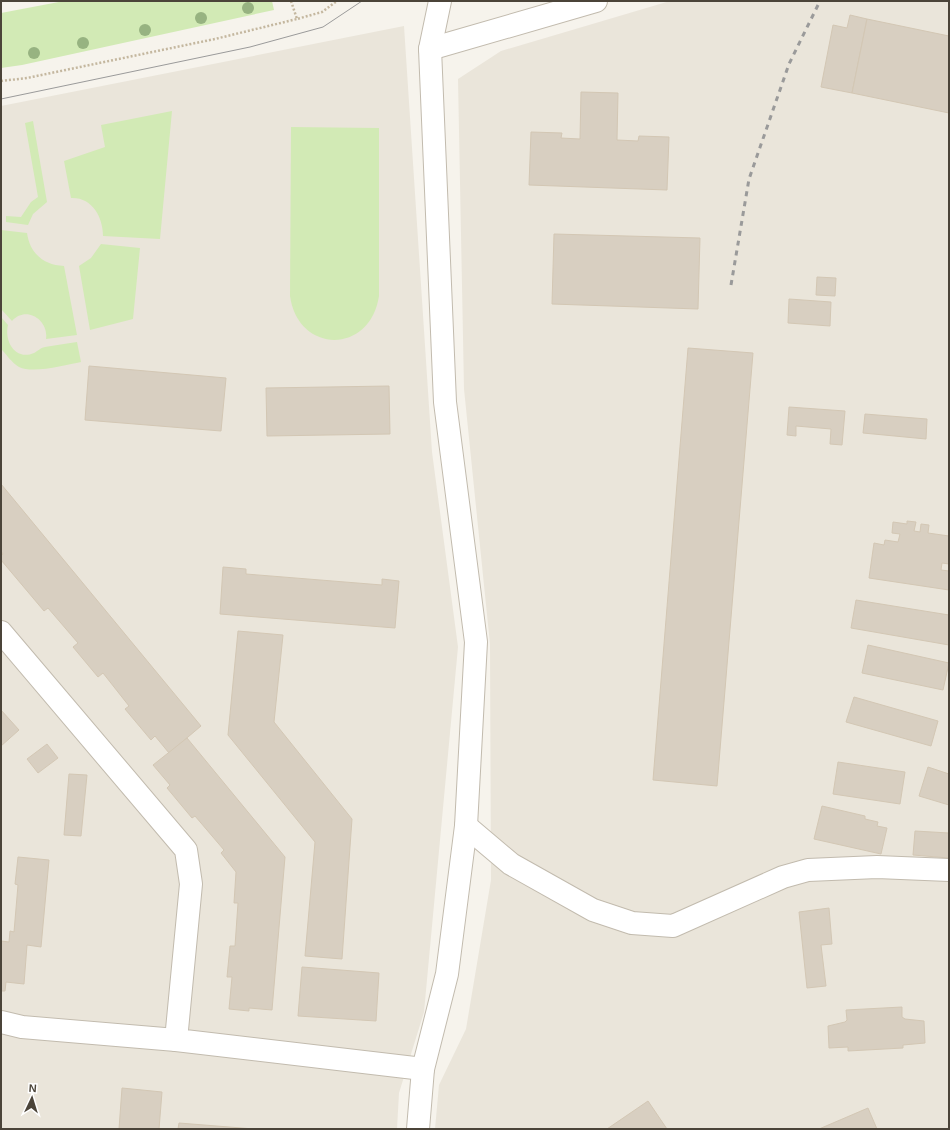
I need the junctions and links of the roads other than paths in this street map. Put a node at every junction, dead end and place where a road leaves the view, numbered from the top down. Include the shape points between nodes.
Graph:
1 (440, 1) edge
2 (596, 1) edge
3 (430, 49) junction
4 (1, 632) edge
5 (466, 826) junction
6 (949, 870) edge
7 (1, 1022) edge
8 (176, 1040) junction
9 (423, 1069) junction
10 (418, 1129) edge

1 - 3 street
2 - 3 street
3 - 5 street via 445,402 476,642
4 - 8 street via 186,850 191,884
5 - 6 street via 511,864 593,910 632,924 673,926 783,877 808,870 877,867
5 - 9 street via 447,974
7 - 8 street via 22,1027
8 - 9 street
9 - 10 street

